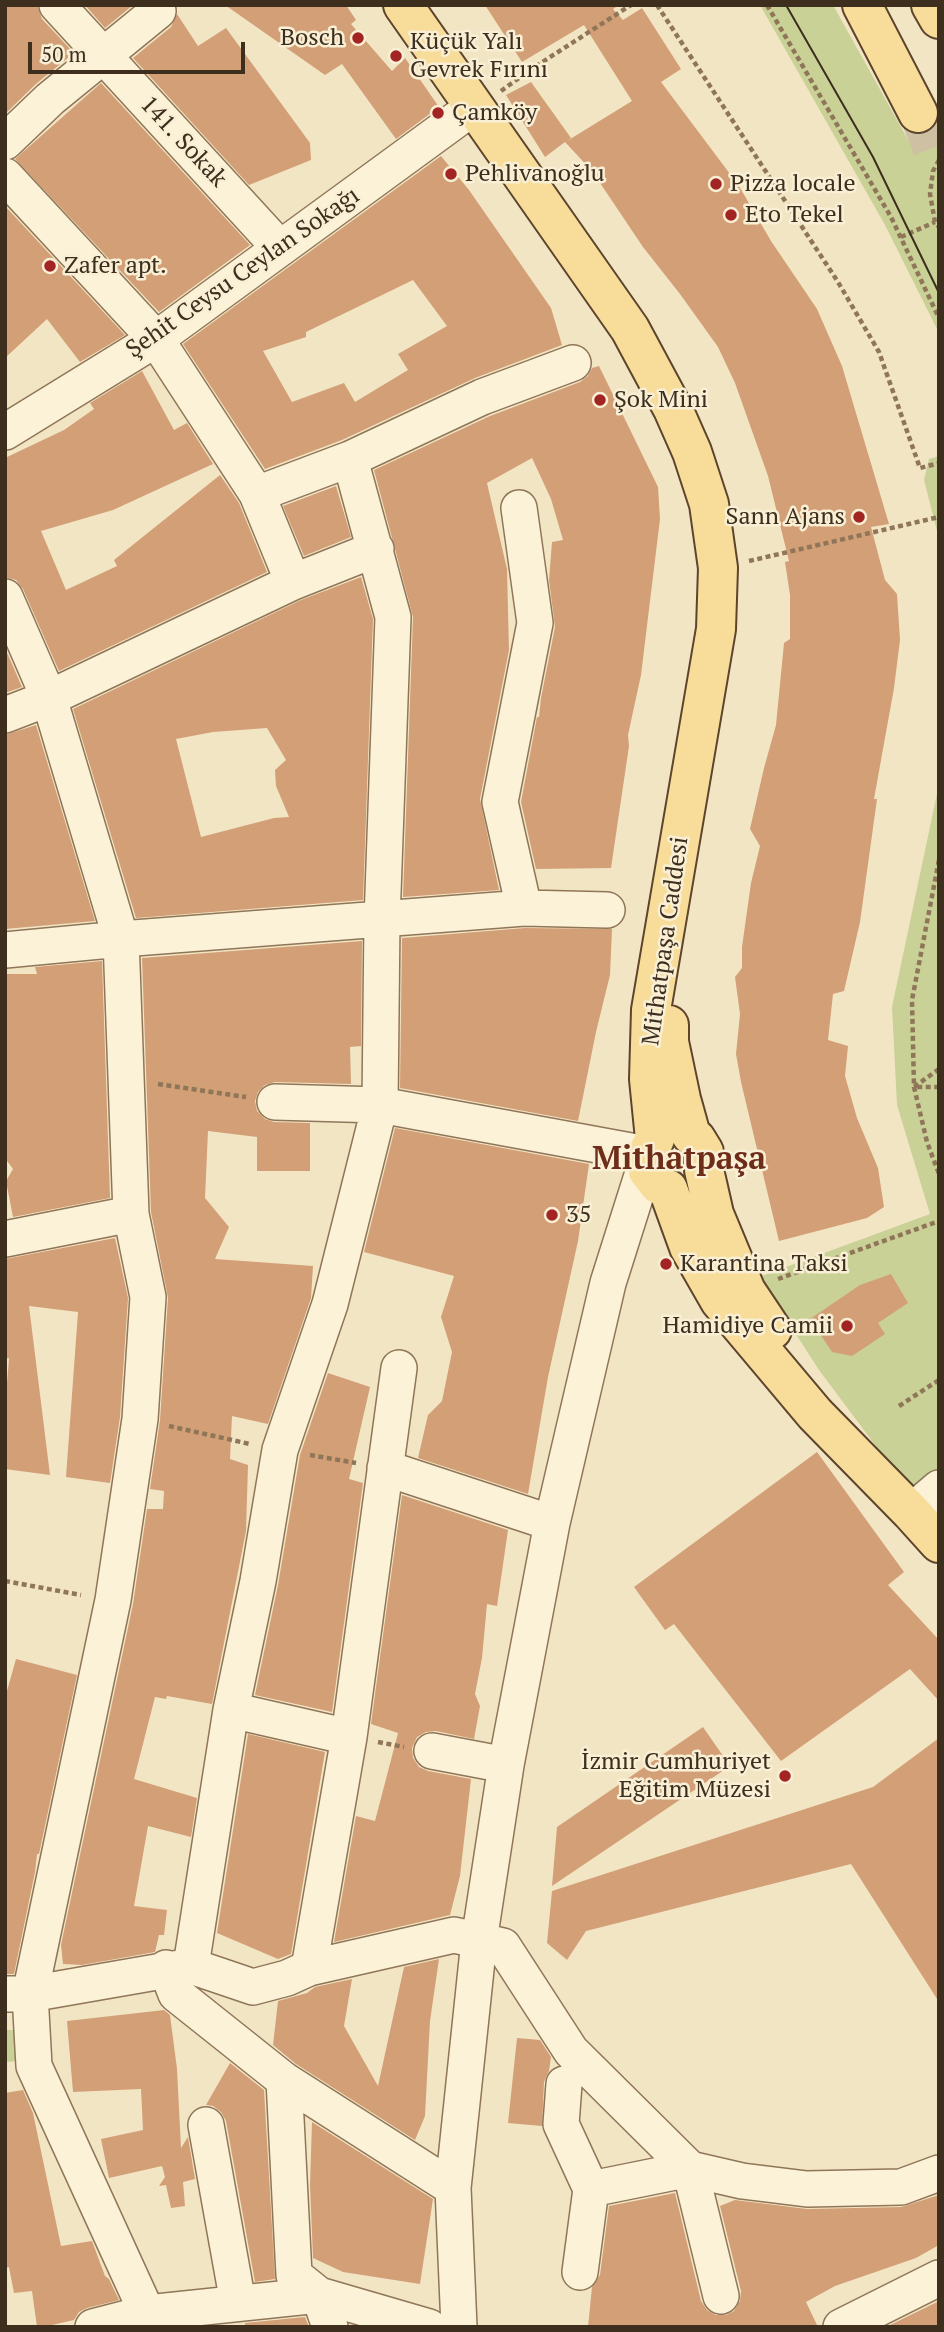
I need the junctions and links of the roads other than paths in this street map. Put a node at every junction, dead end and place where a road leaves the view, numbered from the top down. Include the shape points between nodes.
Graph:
1 (57, 5) edge
2 (402, 5) edge
3 (862, 5) edge
4 (932, 5) edge
5 (158, 11) dead end
6 (939, 19) edge
7 (103, 55) junction
8 (486, 100) junction
9 (918, 113) tunnel mouth
10 (5, 142) edge
11 (5, 176) edge
12 (279, 247) junction
13 (156, 339) junction
14 (573, 363) dead end
15 (8, 424) edge
16 (350, 459) junction
17 (257, 494) junction
18 (519, 508) dead end
19 (376, 549) junction
20 (293, 582) junction
21 (5, 597) edge
22 (49, 698) junction
23 (5, 716) edge
24 (524, 908) junction
25 (607, 910) dead end
26 (382, 920) junction
27 (121, 939) junction
28 (5, 950) edge
29 (275, 1102) road end
30 (380, 1105) junction
31 (668, 1158) junction
32 (131, 1214) junction
33 (5, 1239) edge
34 (399, 1368) dead end
35 (385, 1468) junction
36 (925, 1500) edge
37 (552, 1523) junction
38 (939, 1544) edge
39 (231, 1710) junction
40 (349, 1737) junction
41 (432, 1751) road end
42 (506, 1765) junction
43 (490, 1943) junction
44 (179, 1967) junction
45 (309, 1968) junction
46 (18, 1994) edge
47 (19, 2068) edge
48 (284, 2080) junction
49 (564, 2084) dead end
50 (206, 2125) dead end
51 (690, 2169) junction
52 (939, 2174) edge
53 (453, 2188) junction
54 (591, 2189) junction
55 (580, 2272) dead end
56 (939, 2278) edge
57 (721, 2296) dead end
58 (238, 2303) junction
59 (325, 2311) edge
60 (148, 2320) edge
61 (93, 2327) edge
62 (429, 2327) edge
63 (459, 2327) edge
64 (841, 2327) edge

1 - 7 street, 141. Sokak
2 - 8 main road, Mithatpaşa Caddesi
3 - 9 main road
4 - 6 main road
5 - 7 street
7 - 10 street
7 - 12 street, 141. Sokak
8 - 12 street, Şehit Ceysu Ceylan Sokağı
8 - 31 main road, Mithatpaşa Caddesi via 630,330 673,408 709,504 718,568 716,629 678,883 669,1004
11 - 13 street
12 - 13 street, Şehit Ceysu Ceylan Sokağı
13 - 15 street, Şehit Ceysu Ceylan Sokağı
13 - 17 street
14 - 16 street via 482,397
16 - 17 street
16 - 19 street
17 - 20 street
18 - 24 street via 535,623 500,802
19 - 20 street
19 - 26 street via 393,617
20 - 22 street
21 - 22 street
22 - 23 street
22 - 27 street
24 - 25 street
24 - 26 street
26 - 27 street
26 - 30 street
27 - 28 street
27 - 32 street
29 - 30 street
30 - 31 street
30 - 39 street via 330,1304 280,1450
31 - 36 main road, Mithatpaşa Caddesi via 714,1214 754,1306
31 - 36 main road, Mithatpaşa Caddesi via 689,1247 720,1301 816,1414
31 - 37 street via 608,1283
31 - 43 street via 623,1287 568,1525
32 - 33 street
32 - 46 street via 148,1297 139,1419 113,1600
34 - 35 street
35 - 37 street
35 - 40 street
36 - 38 main road, Mithatpaşa Caddesi
37 - 42 street
39 - 40 street
39 - 44 street
40 - 45 street
41 - 42 street
42 - 43 street
43 - 45 street via 454,1935
43 - 51 street via 571,2051
43 - 53 street
44 - 45 street via 253,1987
44 - 46 street
44 - 48 street via 176,1994
46 - 47 street
47 - 60 street
48 - 53 street
48 - 59 street via 294,2275
49 - 54 street via 561,2124
50 - 58 street
51 - 52 street via 807,2189 901,2187
51 - 54 street
51 - 57 street
53 - 63 street
54 - 55 street
56 - 64 street
58 - 59 street
58 - 60 street
59 - 62 street
60 - 61 street

